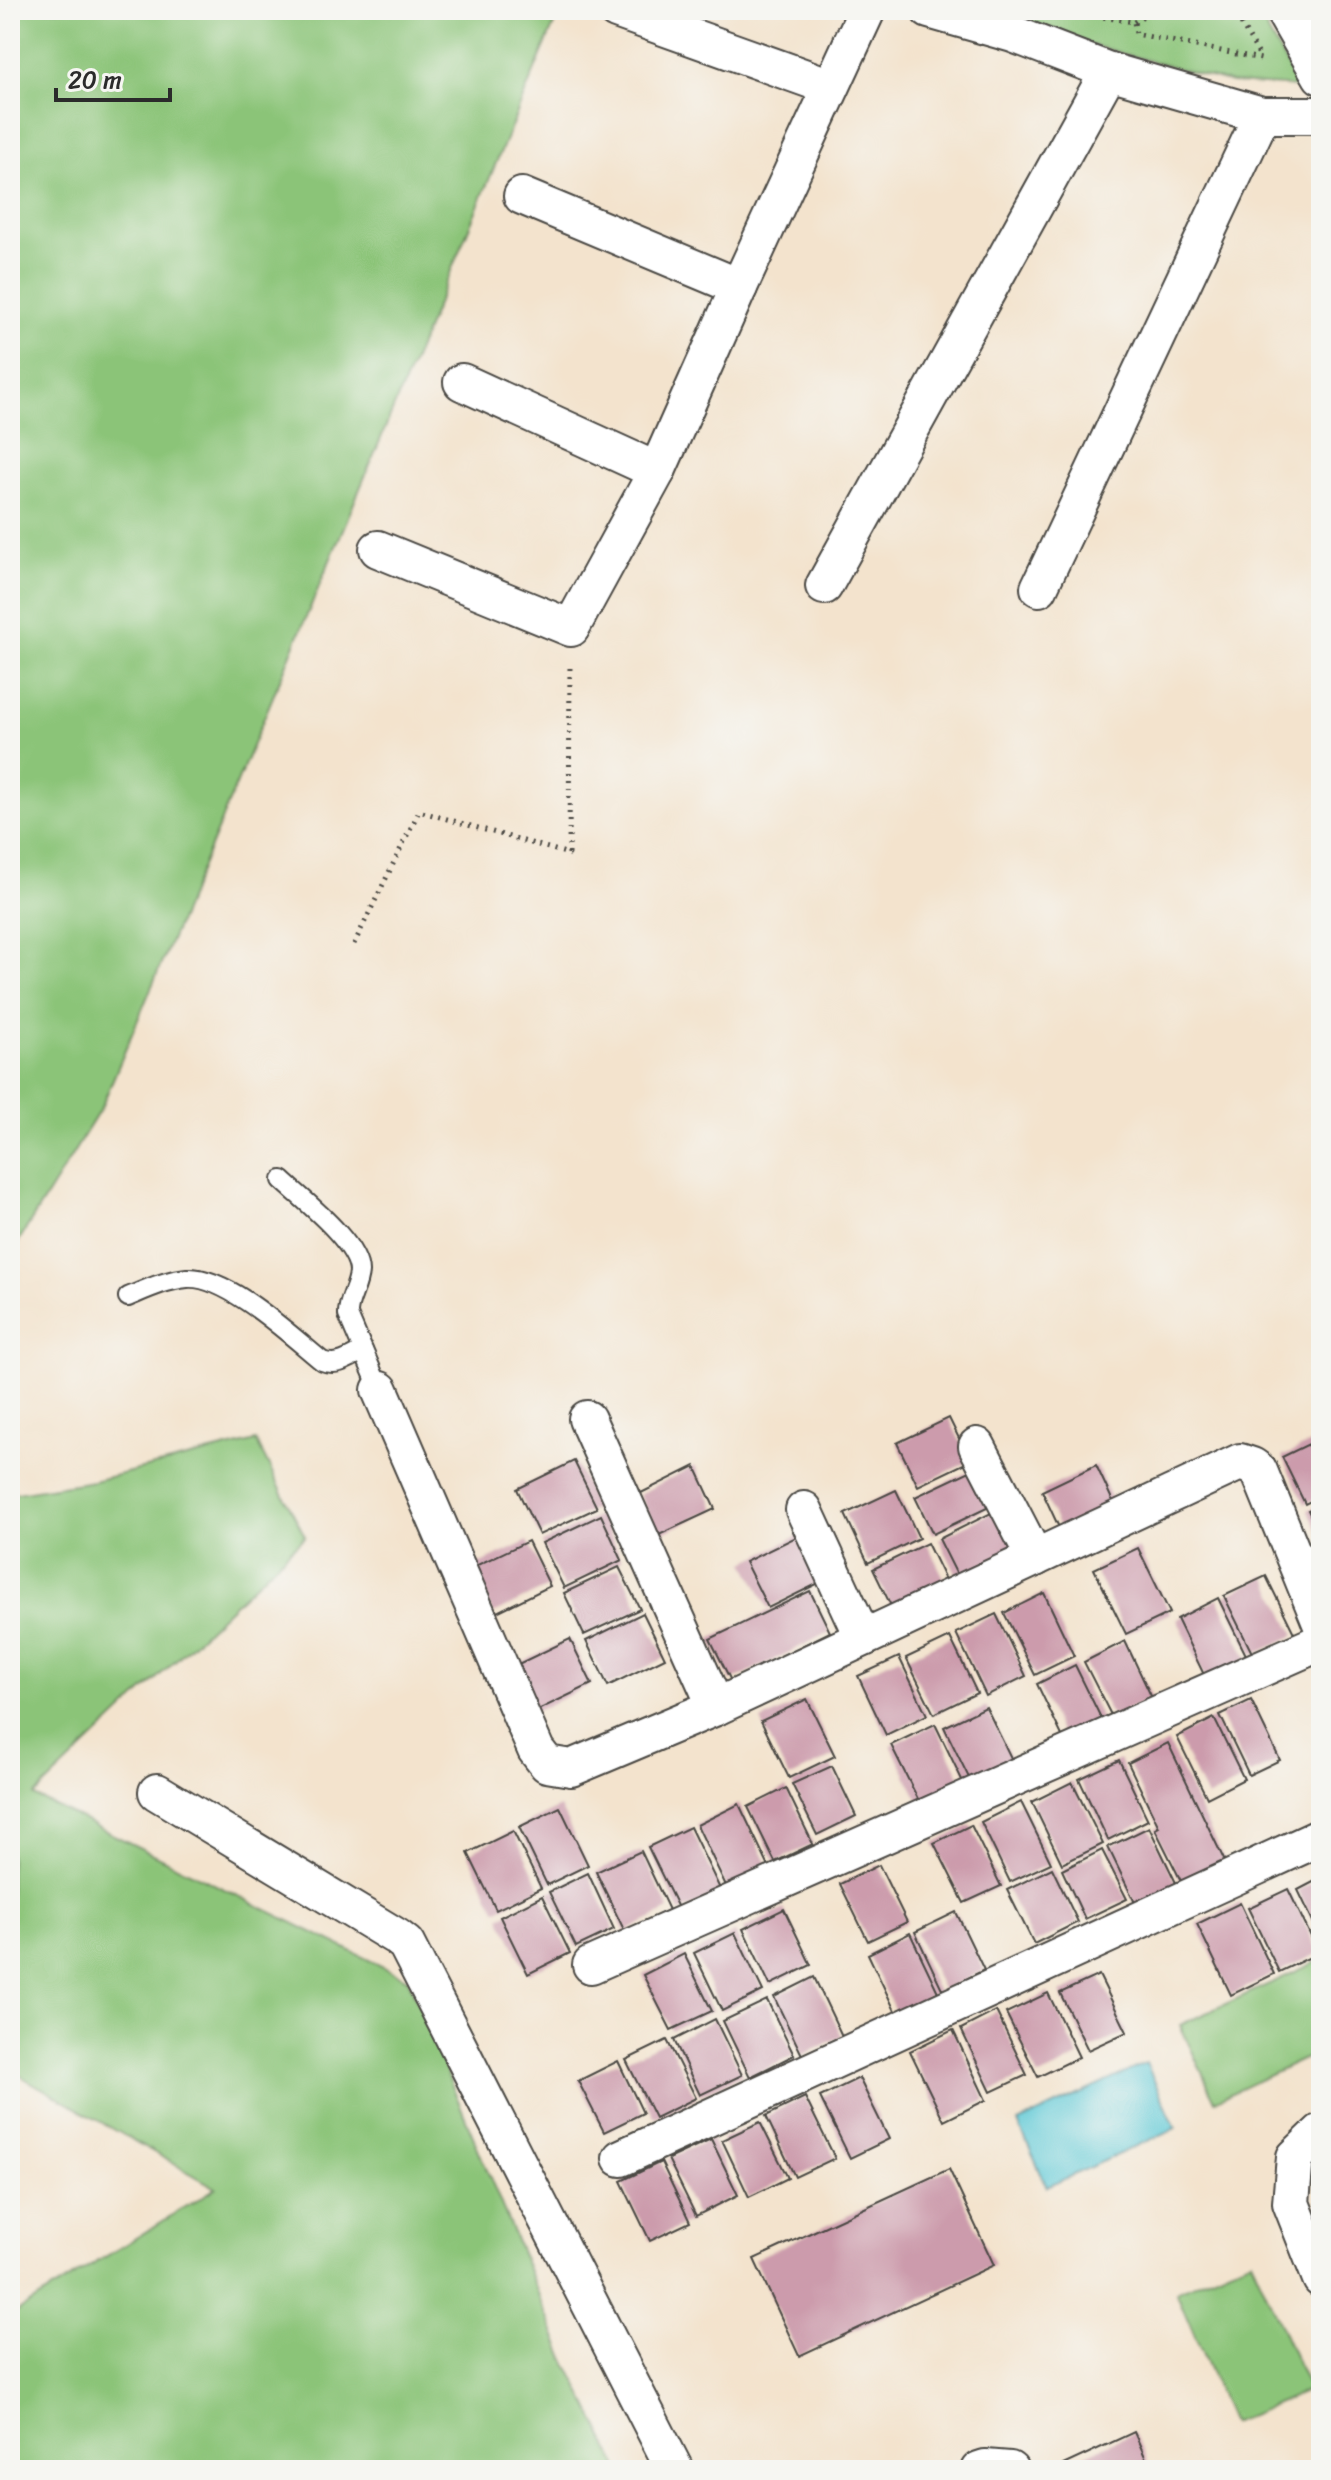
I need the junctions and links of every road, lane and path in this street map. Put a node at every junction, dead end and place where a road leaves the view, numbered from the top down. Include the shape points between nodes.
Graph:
1 (616, 10) edge
2 (867, 10) edge
3 (929, 10) edge
4 (1060, 10) edge
5 (1141, 10) edge
6 (1233, 10) edge
7 (1283, 10) edge
8 (1013, 22) edge
9 (1134, 22) junction
10 (1109, 71) junction
11 (1321, 76) edge
12 (831, 87) junction
13 (1262, 115) junction
14 (1321, 115) edge
15 (522, 196) dead end
16 (739, 287) junction
17 (462, 382) dead end
18 (657, 471) junction
19 (378, 549) dead end
20 (824, 586) dead end
21 (1039, 588) dead end
22 (571, 628) junction
23 (354, 944) dead end
24 (282, 1180) dead end
25 (128, 1297) dead end
26 (363, 1351) junction
27 (380, 1390) joint
28 (587, 1419) dead end
29 (977, 1446) dead end
30 (804, 1510) dead end
31 (1035, 1558) junction
32 (1321, 1623) edge
33 (863, 1638) junction
34 (1321, 1642) edge
35 (716, 1707) junction
36 (157, 1792) dead end
37 (1321, 1837) edge
38 (591, 1965) dead end
39 (1321, 2132) edge
40 (621, 2158) dead end
41 (1321, 2279) edge
42 (675, 2470) edge
43 (979, 2470) edge
44 (1010, 2470) edge

1 - 12 street
2 - 12 street
3 - 8 street
4 - 9 path
5 - 9 path via 1143,16
6 - 9 path via 1261,59 1136,34
7 - 11 street
8 - 10 street
10 - 13 street
10 - 20 street
12 - 16 street
13 - 14 street
13 - 21 street
15 - 16 street
16 - 18 street
17 - 18 street
18 - 22 street
19 - 22 street
22 - 23 path via 569,854 419,811
24 - 26 lane via 344,1240 358,1262 359,1276 347,1308
25 - 26 lane via 164,1282 215,1282 322,1361 340,1363
26 - 27 lane
27 - 35 street via 536,1750 547,1764 571,1768
28 - 35 street
29 - 31 street
30 - 33 street
31 - 32 street via 1240,1462 1259,1471
31 - 33 street
33 - 35 street
34 - 38 street
36 - 42 street via 406,1944
37 - 40 street
39 - 41 street via 1295,2157 1291,2203
43 - 44 street

